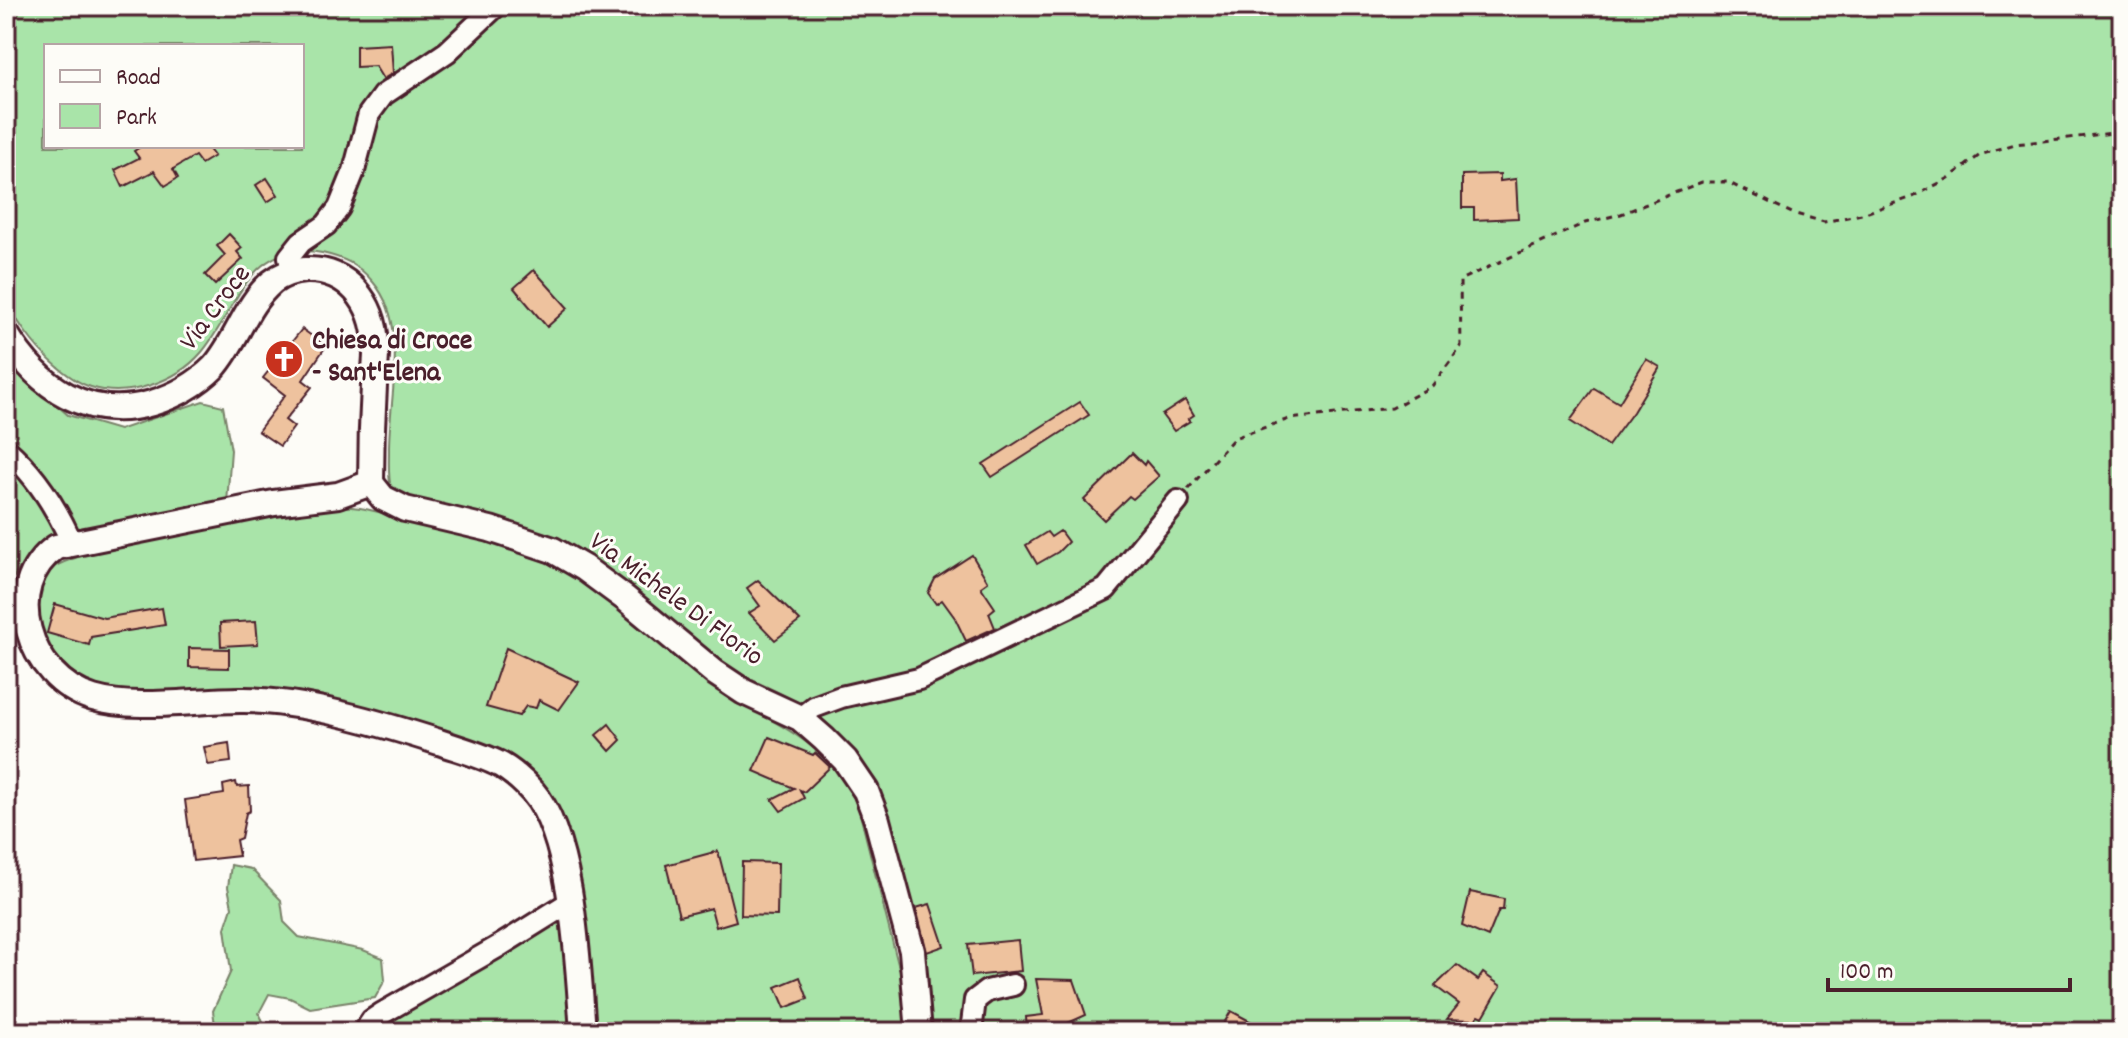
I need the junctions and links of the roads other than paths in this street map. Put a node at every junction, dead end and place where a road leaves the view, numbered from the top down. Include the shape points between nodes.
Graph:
1 (496, 6) edge
2 (292, 271) junction
3 (6, 334) edge
4 (6, 449) edge
5 (371, 483) junction
6 (1178, 501) road end
7 (72, 543) junction
8 (800, 718) junction
9 (570, 902) junction
10 (1013, 985) dead end
11 (364, 1032) edge
12 (583, 1032) edge
13 (919, 1032) edge
14 (971, 1032) edge

1 - 2 street via 447,52 383,95 369,114 339,208 289,257
2 - 3 street, Via Croce via 275,279 252,302 230,345 200,379 165,399 127,409 83,404 60,391 36,373
2 - 5 street, Via Croce via 313,270 346,280 371,316 376,343
4 - 7 street via 39,486
5 - 7 street via 338,495
5 - 8 street, Via Michele Di Florio via 383,498 405,509 553,550 626,599 714,672
6 - 8 street via 1106,589 919,679 841,697
7 - 9 street via 46,552 30,566 16,595 16,617 26,647 52,677 77,692 111,702 276,701 421,736 500,765 535,794 549,816
8 - 13 street, Via Michele Di Florio via 845,760 866,791 912,951
9 - 11 street via 381,1014
9 - 12 street
10 - 14 street via 975,1000

